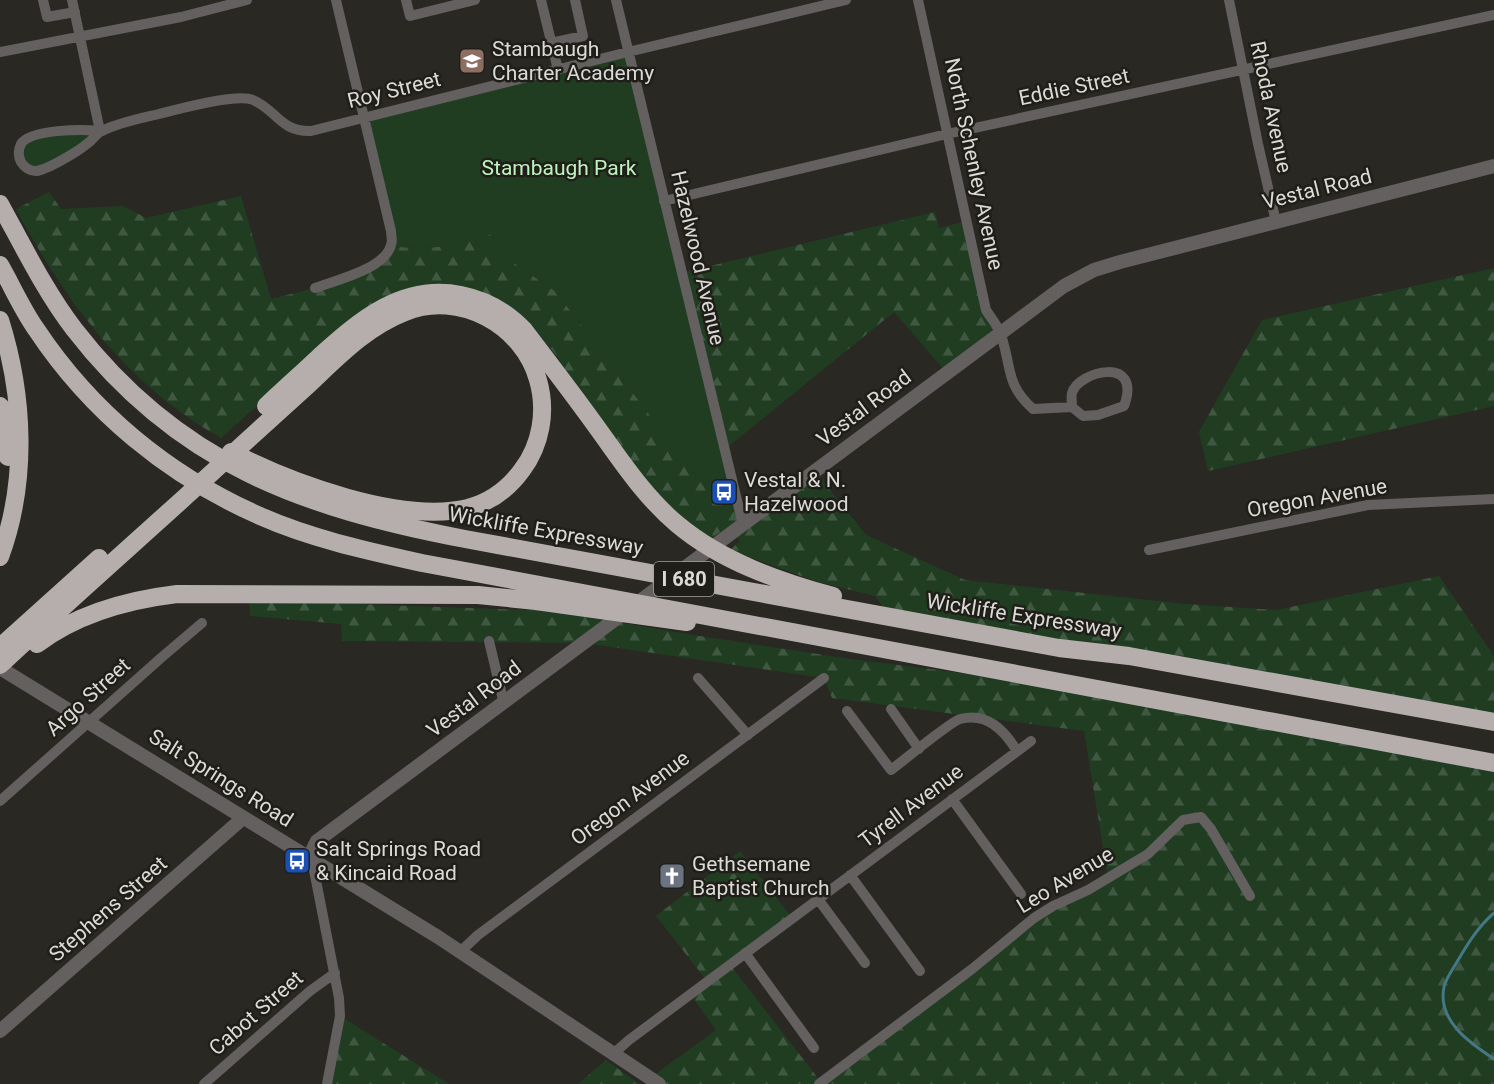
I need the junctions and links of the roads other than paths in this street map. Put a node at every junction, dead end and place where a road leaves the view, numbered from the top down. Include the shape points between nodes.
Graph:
1 (44, 0) edge
2 (72, 0) edge
3 (247, 0) edge
4 (336, 0) edge
5 (406, 0) edge
6 (475, 0) edge
7 (541, 0) edge
8 (575, 0) edge
9 (616, 0) edge
10 (846, 0) edge
11 (918, 0) edge
12 (1229, 0) edge
13 (75, 12) junction
14 (1494, 15) edge
15 (80, 36) junction
16 (551, 43) junction
17 (0, 51) edge
18 (628, 52) junction
19 (558, 70) junction
20 (1243, 71) junction
21 (364, 118) junction
22 (100, 131) junction
23 (947, 134) junction
24 (1494, 166) edge
25 (664, 201) junction
26 (0, 204) edge
27 (1276, 222) junction
28 (30, 259) junction
29 (0, 265) edge
30 (315, 288) dead end
31 (0, 320) edge
32 (1000, 333) junction
33 (0, 406) edge
34 (1072, 407) junction
35 (1494, 499) edge
36 (159, 513) junction
37 (0, 523) edge
38 (738, 530) junction
39 (1149, 550) dead end
40 (0, 557) edge
41 (890, 617) junction
42 (202, 623) dead end
43 (787, 630) junction
44 (25, 640) junction
45 (489, 641) dead end
46 (0, 647) edge
47 (0, 667) edge
48 (0, 675) edge
49 (698, 678) dead end
50 (824, 678) dead end
51 (504, 704) junction
52 (891, 709) dead end
53 (847, 711) dead end
54 (90, 722) junction
55 (1494, 722) edge
56 (748, 735) junction
57 (1031, 741) dead end
58 (919, 749) junction
59 (1017, 751) junction
60 (1494, 763) edge
61 (952, 799) junction
62 (0, 801) edge
63 (243, 818) junction
64 (312, 860) junction
65 (850, 875) junction
66 (1021, 894) dead end
67 (1250, 896) dead end
68 (818, 899) junction
69 (461, 951) junction
70 (745, 953) junction
71 (866, 963) dead end
72 (920, 971) dead end
73 (335, 973) junction
74 (0, 1031) edge
75 (814, 1048) dead end
76 (613, 1054) junction
77 (204, 1084) edge
78 (327, 1084) edge
79 (659, 1084) edge
80 (819, 1084) edge

1 - 13 street via 47,17
2 - 13 street
3 - 15 street
4 - 21 street
5 - 6 street via 410,16
7 - 16 street
8 - 16 street via 583,36
9 - 18 street, Hazelwood Avenue
10 - 18 street, Roy Street
11 - 23 street, North Schenley Avenue
12 - 20 street, Rhoda Avenue
13 - 15 street
14 - 20 street, Eddie Street
15 - 17 street
15 - 22 street
16 - 19 street
18 - 19 street, Roy Street
18 - 25 street, Hazelwood Avenue
19 - 21 street, Roy Street
20 - 23 street, Eddie Street
20 - 27 street, Rhoda Avenue
21 - 22 street, Roy Street via 300,131 282,123 253,99 243,98 158,114
21 - 30 street via 391,231 391,246 383,259 371,267
22 - 22 street, Roy Street via 71,130 30,136 19,148 20,160 31,170 41,170 77,151
23 - 25 street, Eddie Street
23 - 32 street, North Schenley Avenue via 986,310
24 - 27 street, Vestal Road
25 - 38 street, Hazelwood Avenue
26 - 28 highway, Wickliffe Expressway / I 680
27 - 32 street, Vestal Road via 1094,270 1064,286
28 - 36 highway via 69,311 115,362 174,416 214,443 246,459 289,478 394,507 461,509 505,489 527,464 541,427 543,404 534,367 508,332 472,310 436,306 408,311 344,351 270,419
28 - 41 highway, Wickliffe Expressway / I 680 via 74,328 136,397 205,451 275,487 344,511 430,532
29 - 43 highway, I 680 via 34,327 97,405 164,462 262,517 346,546 422,563
31 - 40 highway via 15,382 20,450 14,507
32 - 34 street, North Schenley Avenue via 1011,380 1020,397 1033,409
32 - 38 street, Vestal Road
33 - 37 highway via 9,467
34 - 34 street via 1083,416 1098,416 1124,406 1129,393 1127,381 1120,374 1106,371 1090,376 1072,393
35 - 39 street, Oregon Avenue via 1368,505
36 - 41 highway via 249,422 349,330 400,300 444,293 474,298 506,314 524,330 633,477 654,503 687,532 765,574 830,596 872,604
36 - 44 highway
38 - 51 street, Vestal Road
41 - 55 highway, Wickliffe Expressway / I 680
42 - 54 street, Argo Street
43 - 44 highway via 672,621 478,595 207,593 157,596 107,608
43 - 60 highway, I 680
44 - 46 highway
44 - 47 highway
44 - 48 highway
45 - 51 street
47 - 54 street, Salt Springs Road
49 - 56 street
50 - 56 street, Oregon Avenue
51 - 64 street, Vestal Road via 317,841
52 - 58 street
53 - 58 street via 891,770
54 - 62 street, Argo Street
54 - 63 street, Salt Springs Road
56 - 69 street, Oregon Avenue
57 - 59 street, Tyrell Avenue
58 - 59 street via 958,719 973,719 990,720 1007,734
59 - 61 street, Tyrell Avenue
61 - 65 street, Tyrell Avenue
61 - 66 street
63 - 64 street, Salt Springs Road
63 - 74 street, Stephens Street
64 - 69 street, Salt Springs Road
64 - 73 street
65 - 68 street, Tyrell Avenue
65 - 72 street
67 - 80 street, Leo Avenue via 1201,817 1183,820 1148,854 1034,918
68 - 70 street, Tyrell Avenue
68 - 71 street
69 - 76 street, Salt Springs Road
70 - 75 street
70 - 76 street, Tyrell Avenue
73 - 77 street, Cabot Street
73 - 78 street via 340,1016
76 - 79 street, Salt Springs Road

